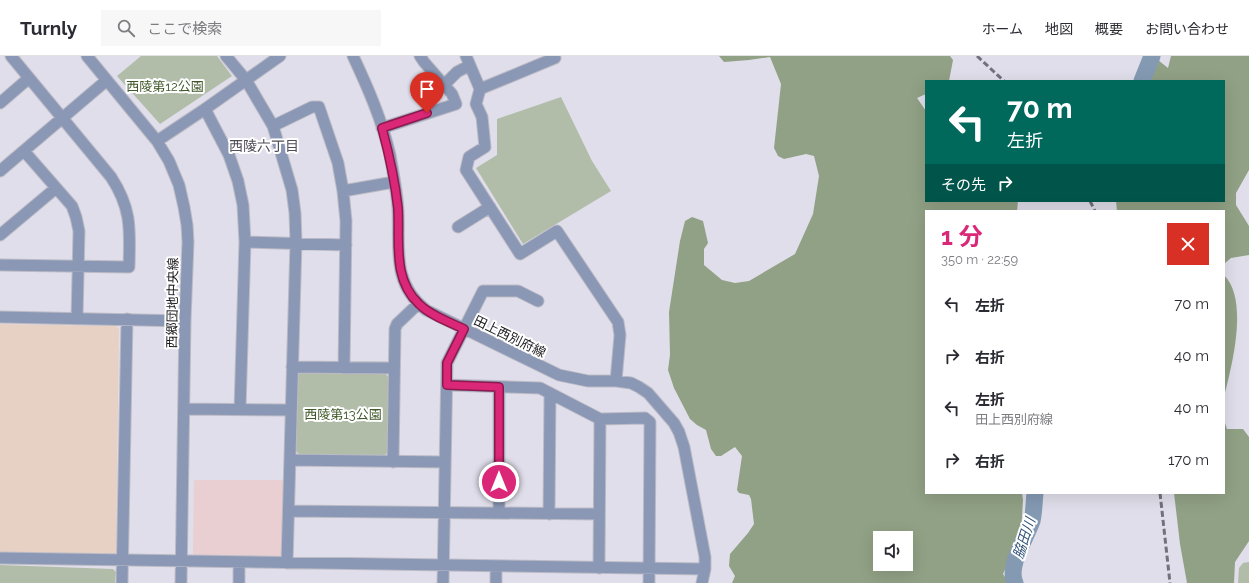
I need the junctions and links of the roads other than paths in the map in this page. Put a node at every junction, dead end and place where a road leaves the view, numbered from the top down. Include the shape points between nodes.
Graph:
1 (11, 56) edge
2 (87, 56) edge
3 (226, 56) edge
4 (280, 56) edge
5 (352, 56) edge
6 (420, 56) edge
7 (554, 56) edge
8 (468, 61) edge
9 (29, 78) junction
10 (107, 80) junction
11 (246, 80) junction
12 (444, 85) junction
13 (480, 89) junction
14 (0, 103) edge
15 (205, 109) junction
16 (63, 118) junction
17 (273, 126) junction
18 (382, 128) junction
19 (158, 141) junction
20 (24, 151) junction
21 (0, 171) edge
22 (394, 182) junction
23 (56, 188) junction
24 (343, 191) junction
25 (490, 207) junction
26 (458, 227) dead end
27 (0, 235) edge
28 (244, 242) junction
29 (296, 243) junction
30 (346, 245) junction
31 (0, 264) edge
32 (78, 266) junction
33 (538, 301) dead end
34 (418, 304) junction
35 (0, 317) edge
36 (77, 319) junction
37 (127, 320) junction
38 (185, 321) junction
39 (464, 329) junction
40 (292, 367) junction
41 (344, 368) junction
42 (394, 368) junction
43 (616, 381) junction
44 (447, 385) junction
45 (499, 387) junction
46 (550, 393) junction
47 (184, 409) junction
48 (240, 409) junction
49 (291, 410) junction
50 (600, 419) junction
51 (290, 460) junction
52 (393, 462) junction
53 (446, 462) junction
54 (289, 511) junction
55 (445, 512) junction
56 (498, 513) junction
57 (549, 514) junction
58 (600, 514) junction
59 (0, 558) edge
60 (122, 560) junction
61 (181, 562) junction
62 (239, 562) junction
63 (287, 563) junction
64 (444, 565) junction
65 (496, 566) junction
66 (599, 568) junction
67 (649, 569) junction
68 (705, 570) junction
69 (122, 583) edge
70 (181, 583) edge
71 (239, 583) edge
72 (444, 583) edge
73 (496, 583) edge
74 (649, 583) edge
75 (702, 583) edge

1 - 9 street
2 - 10 street, 西郷団地中央線
3 - 11 street
4 - 11 street
5 - 18 street, 田上西別府線 via 369,91
6 - 12 street
7 - 13 street via 555,58
8 - 12 street
8 - 13 street
9 - 14 street
9 - 16 street
10 - 16 street
10 - 19 street, 西郷団地中央線
11 - 15 street
11 - 17 street
12 - 18 street via 456,104
13 - 25 street via 476,104 482,117 484,147 469,157 466,170
15 - 19 street
15 - 28 street via 229,155 238,181 243,205
16 - 20 street
16 - 32 street via 120,190 129,219 129,266
17 - 24 street via 312,107 319,108 338,163
17 - 29 street via 292,190
18 - 22 street, 田上西別府線
19 - 38 street, 西郷団地中央線 via 179,184 184,207 188,242
20 - 21 street
20 - 23 street
22 - 24 street
22 - 34 street, 田上西別府線 via 401,273
23 - 27 street
23 - 32 street via 72,206 76,217 79,231
24 - 30 street
25 - 26 street
25 - 43 street via 520,254 557,231 618,322 620,335
28 - 29 street
28 - 48 street
29 - 30 street
29 - 40 street
30 - 41 street
31 - 32 street
32 - 36 street
33 - 39 street via 518,291 483,291
34 - 39 street, 田上西別府線
34 - 42 street via 395,329
35 - 36 street
36 - 37 street
37 - 38 street
37 - 60 street
38 - 47 street, 西郷団地中央線
39 - 43 street, 田上西別府線 via 559,375
39 - 44 street via 447,363
40 - 41 street
40 - 49 street
41 - 42 street
42 - 52 street
43 - 68 street, 田上西別府線 via 639,386 648,393 679,432 705,557
44 - 45 street
44 - 53 street
45 - 46 street via 540,388
45 - 56 street
46 - 50 street
46 - 57 street
47 - 48 street
47 - 61 street, 西郷団地中央線
48 - 49 street
49 - 51 street
50 - 58 street
50 - 67 street via 645,418 650,422
51 - 52 street
51 - 54 street
52 - 53 street
53 - 55 street
54 - 55 street
54 - 63 street
55 - 56 street
55 - 64 street
56 - 57 street
57 - 58 street
58 - 66 street
59 - 60 street
60 - 61 street
60 - 69 street
61 - 62 street
61 - 70 street, 西郷団地中央線
62 - 63 street
62 - 71 street
63 - 64 street
64 - 65 street
64 - 72 street
65 - 66 street
65 - 73 street
66 - 67 street
67 - 68 street
67 - 74 street
68 - 75 street, 田上西別府線

